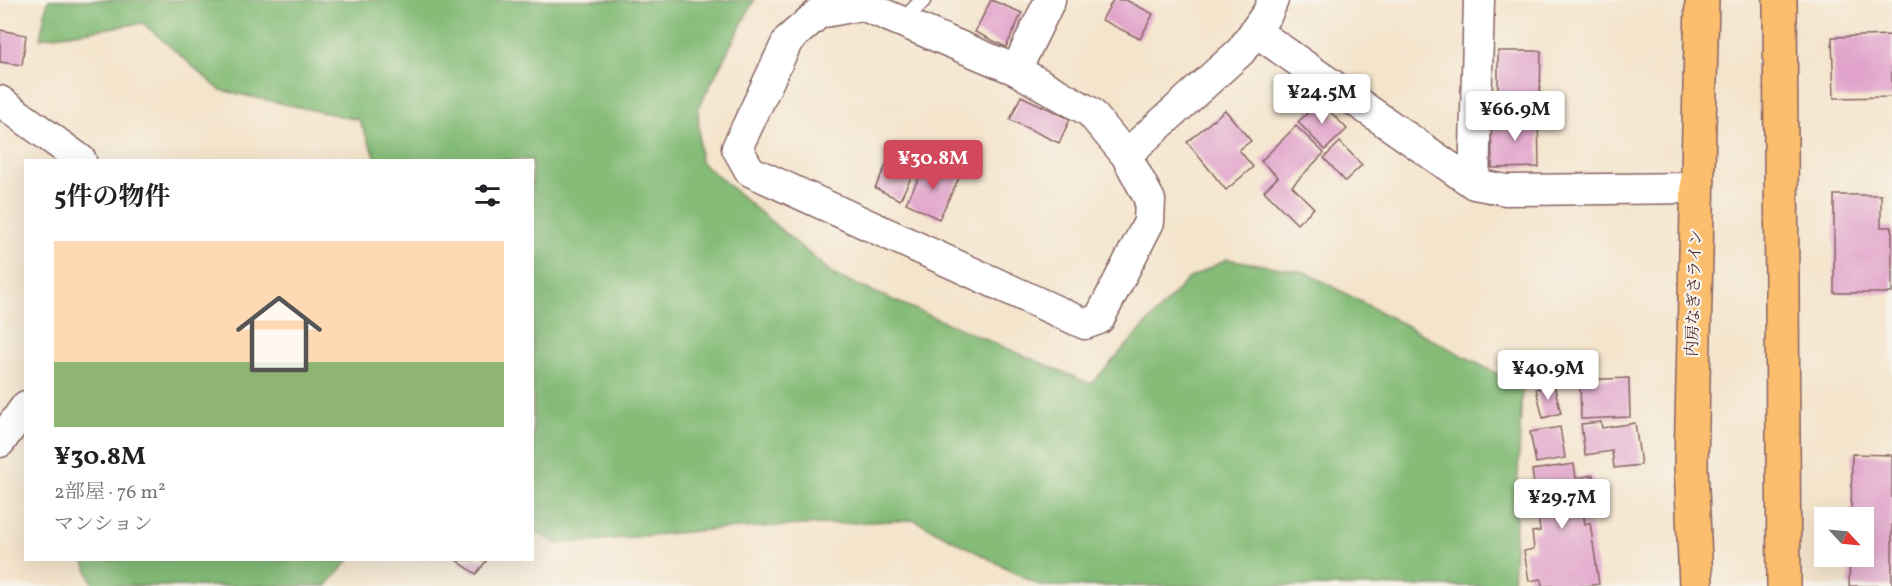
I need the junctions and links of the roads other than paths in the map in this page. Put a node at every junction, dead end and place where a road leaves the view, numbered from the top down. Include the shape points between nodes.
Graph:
1 (923, 0) edge
2 (1050, 0) edge
3 (1273, 0) edge
4 (1479, 0) edge
5 (1702, 0) edge
6 (1780, 0) edge
7 (903, 21) junction
8 (1255, 31) junction
9 (1016, 70) junction
10 (0, 101) edge
11 (1126, 155) junction
12 (80, 159) edge
13 (1474, 184) junction
14 (1698, 188) junction
15 (24, 409) edge
16 (0, 442) edge
17 (1696, 586) edge
18 (1784, 586) edge

1 - 7 lane
2 - 9 street
3 - 8 street
4 - 13 street
5 - 14 highway, 内房なぎさライン
6 - 18 highway
7 - 9 street
7 - 11 street via 862,5 819,13 788,40 737,148 750,171 1085,324 1099,319 1149,222 1150,200
8 - 11 street via 1241,51
8 - 13 street
9 - 11 street via 1090,112
10 - 12 street
13 - 14 street via 1506,190
14 - 17 highway, 内房なぎさライン via 1690,465
15 - 16 street

